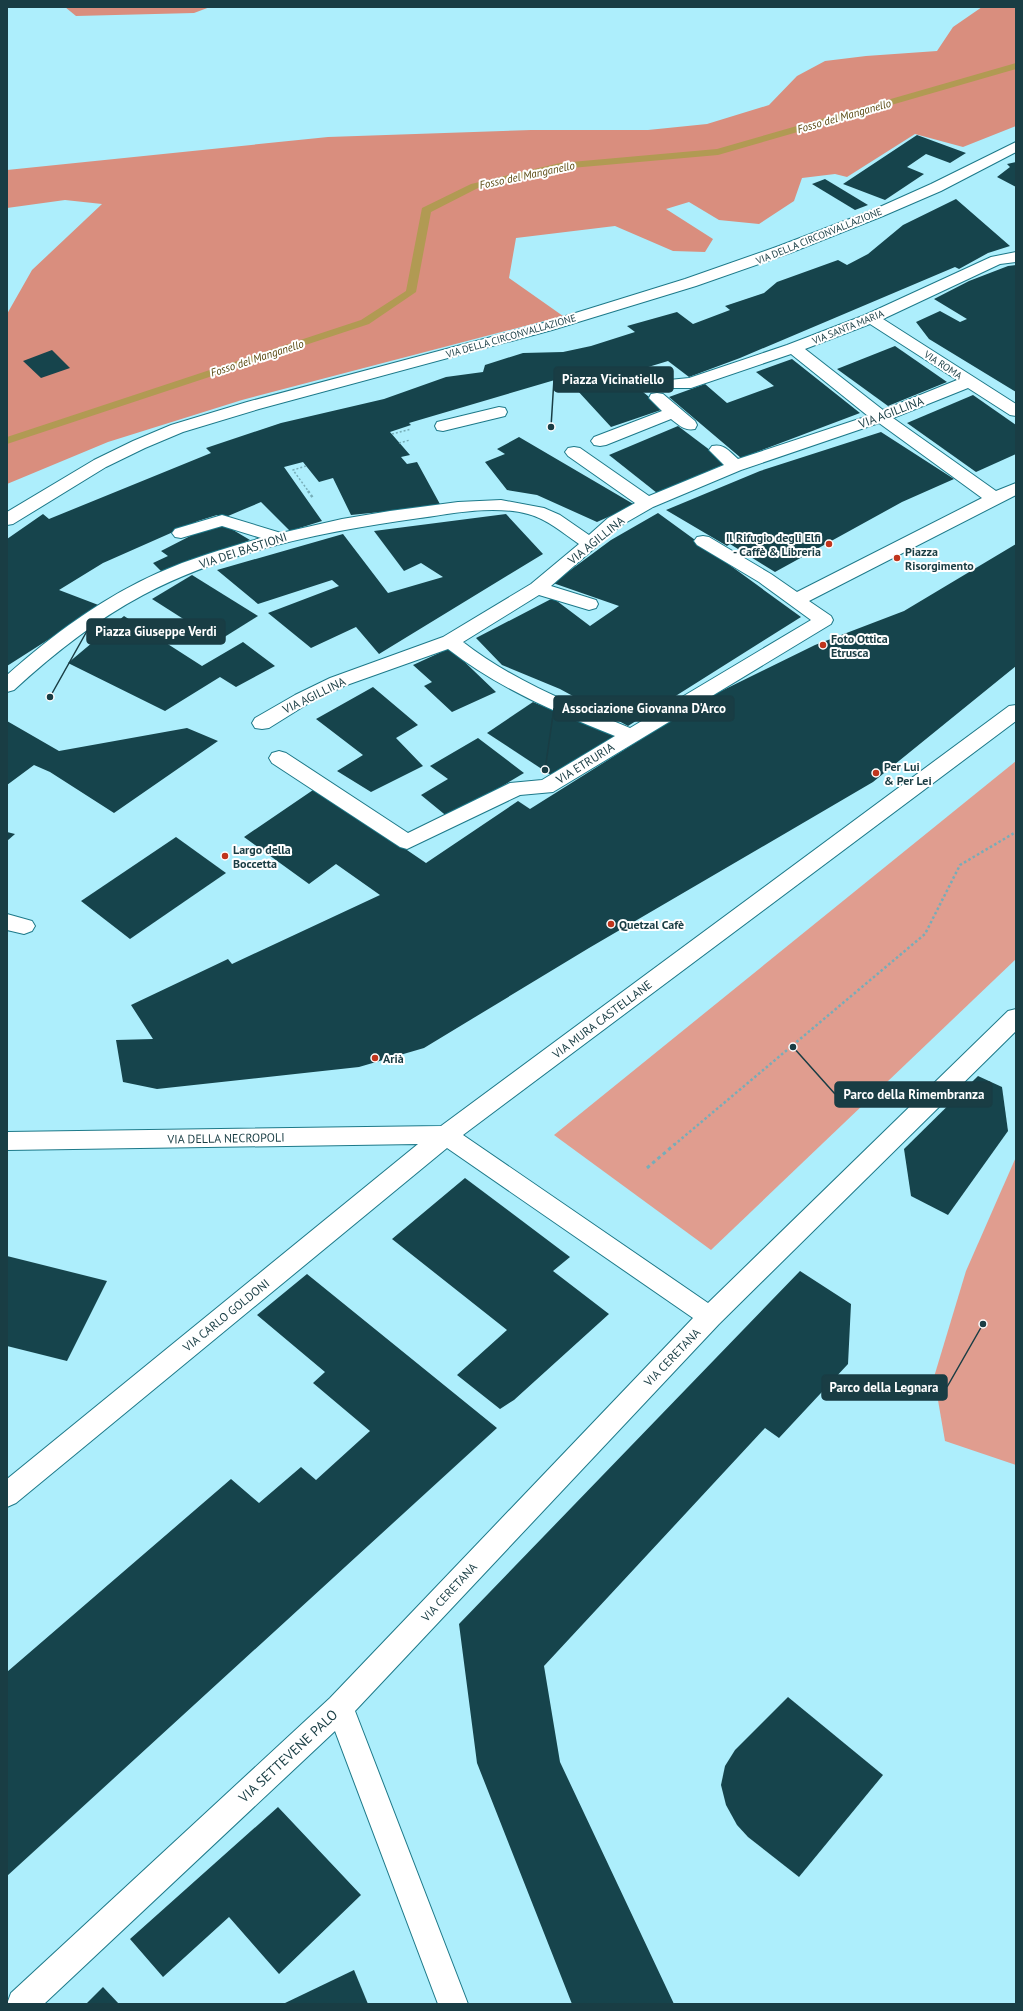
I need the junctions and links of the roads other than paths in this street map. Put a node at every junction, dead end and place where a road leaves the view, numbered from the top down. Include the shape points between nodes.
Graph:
1 (1016, 146) edge
2 (1016, 257) edge
3 (871, 318) junction
4 (793, 348) junction
5 (968, 382) junction
6 (675, 384) dead end
7 (657, 398) dead end
8 (499, 412) dead end
9 (673, 412) junction
10 (1016, 412) edge
11 (881, 417) junction
12 (689, 425) dead end
13 (443, 426) dead end
14 (600, 441) dead end
15 (718, 450) dead end
16 (574, 452) dead end
17 (735, 466) junction
18 (1016, 488) edge
19 (995, 499) junction
20 (647, 503) junction
21 (7, 520) edge
22 (182, 533) dead end
23 (279, 538) junction
24 (703, 541) dead end
25 (590, 544) junction
26 (537, 588) junction
27 (796, 600) junction
28 (589, 604) dead end
29 (450, 641) junction
30 (7, 686) edge
31 (1016, 711) edge
32 (262, 723) dead end
33 (630, 735) junction
34 (279, 758) dead end
35 (1016, 1017) edge
36 (446, 1135) junction
37 (7, 1141) edge
38 (710, 1317) junction
39 (7, 1495) edge
40 (340, 1707) junction
41 (22, 2004) edge
42 (453, 2004) edge

1 - 21 street, VIA DELLA CIRCONVALLAZIONE via 917,196 752,262 650,296 544,327 252,406 174,430 104,462
2 - 3 street, VIA SANTA MARIA via 996,260
3 - 4 street, VIA SANTA MARIA
3 - 5 street, VIA ROMA
4 - 6 street, VIA SANTA MARIA via 691,383
4 - 11 street
5 - 10 street, VIA ROMA
5 - 11 street, VIA AGILLINA
7 - 9 street
8 - 13 street
9 - 12 street
9 - 14 street
11 - 17 street, VIA AGILLINA
11 - 19 street
15 - 17 street
16 - 20 street
17 - 20 street, VIA AGILLINA
18 - 19 street
19 - 27 street
20 - 25 street, VIA AGILLINA via 614,522
22 - 23 street via 222,520
23 - 25 street, VIA DEI BASTIONI via 332,525 478,505 513,506 548,515
23 - 30 street, VIA DEI BASTIONI via 182,570 134,592 73,631
24 - 27 street
25 - 26 street, VIA AGILLINA
26 - 28 street
26 - 29 street, VIA AGILLINA
27 - 33 street, VIA ETRURIA via 824,620
29 - 32 street, VIA AGILLINA via 337,682
29 - 33 street via 471,658 514,682
31 - 36 street, VIA MURA CASTELLANE
33 - 34 street, VIA ETRURIA via 546,787 517,788 407,842
35 - 38 street, VIA CERETANA
36 - 37 street, VIA DELLA NECROPOLI
36 - 38 street
36 - 39 street, VIA CARLO GOLDONI
38 - 40 street, VIA CERETANA
40 - 41 street, VIA SETTEVENE PALO
40 - 42 street, VIA SETTEVENE PALO

